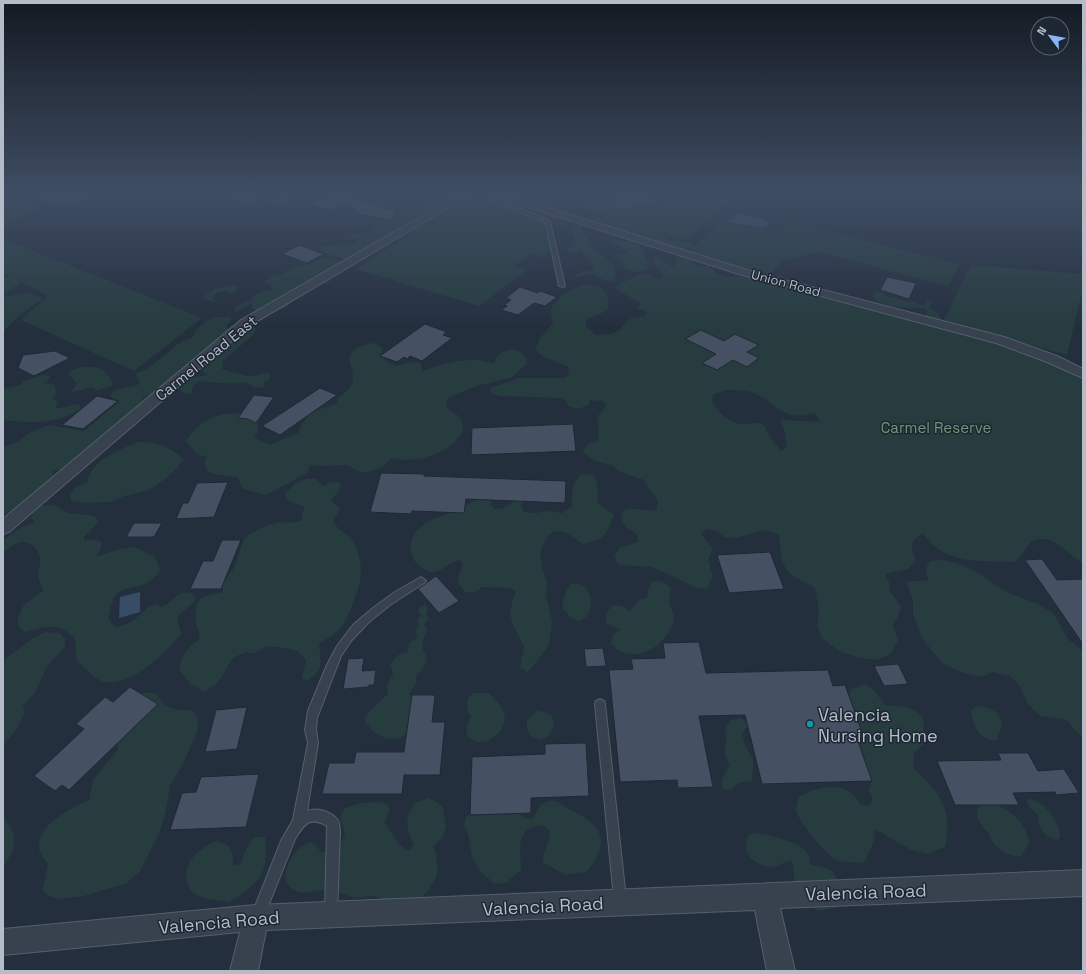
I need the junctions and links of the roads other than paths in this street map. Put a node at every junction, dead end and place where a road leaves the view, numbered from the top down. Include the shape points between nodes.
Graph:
1 (392, 237) edge
2 (551, 237) edge
3 (633, 237) edge
4 (562, 286) dead end
5 (1083, 374) edge
6 (3, 528) edge
7 (421, 581) dead end
8 (600, 704) dead end
9 (299, 822) junction
10 (1083, 883) edge
11 (765, 896) junction
12 (620, 902) junction
13 (331, 915) junction
14 (256, 918) junction
15 (3, 942) edge
16 (244, 971) edge
17 (781, 971) edge

1 - 6 street, Carmel Road East via 245,323
2 - 4 lane
3 - 5 street, Union Road via 743,272 1000,340 1052,359
7 - 9 lane via 367,618 349,637 332,664 313,711 309,734 313,743
8 - 12 lane
9 - 13 lane via 310,815 316,815 333,823
9 - 14 lane via 293,829
10 - 11 street, Valencia Road
11 - 12 street, Valencia Road
11 - 17 street
12 - 13 street, Valencia Road
13 - 14 street, Valencia Road
14 - 15 street, Valencia Road
14 - 16 street

